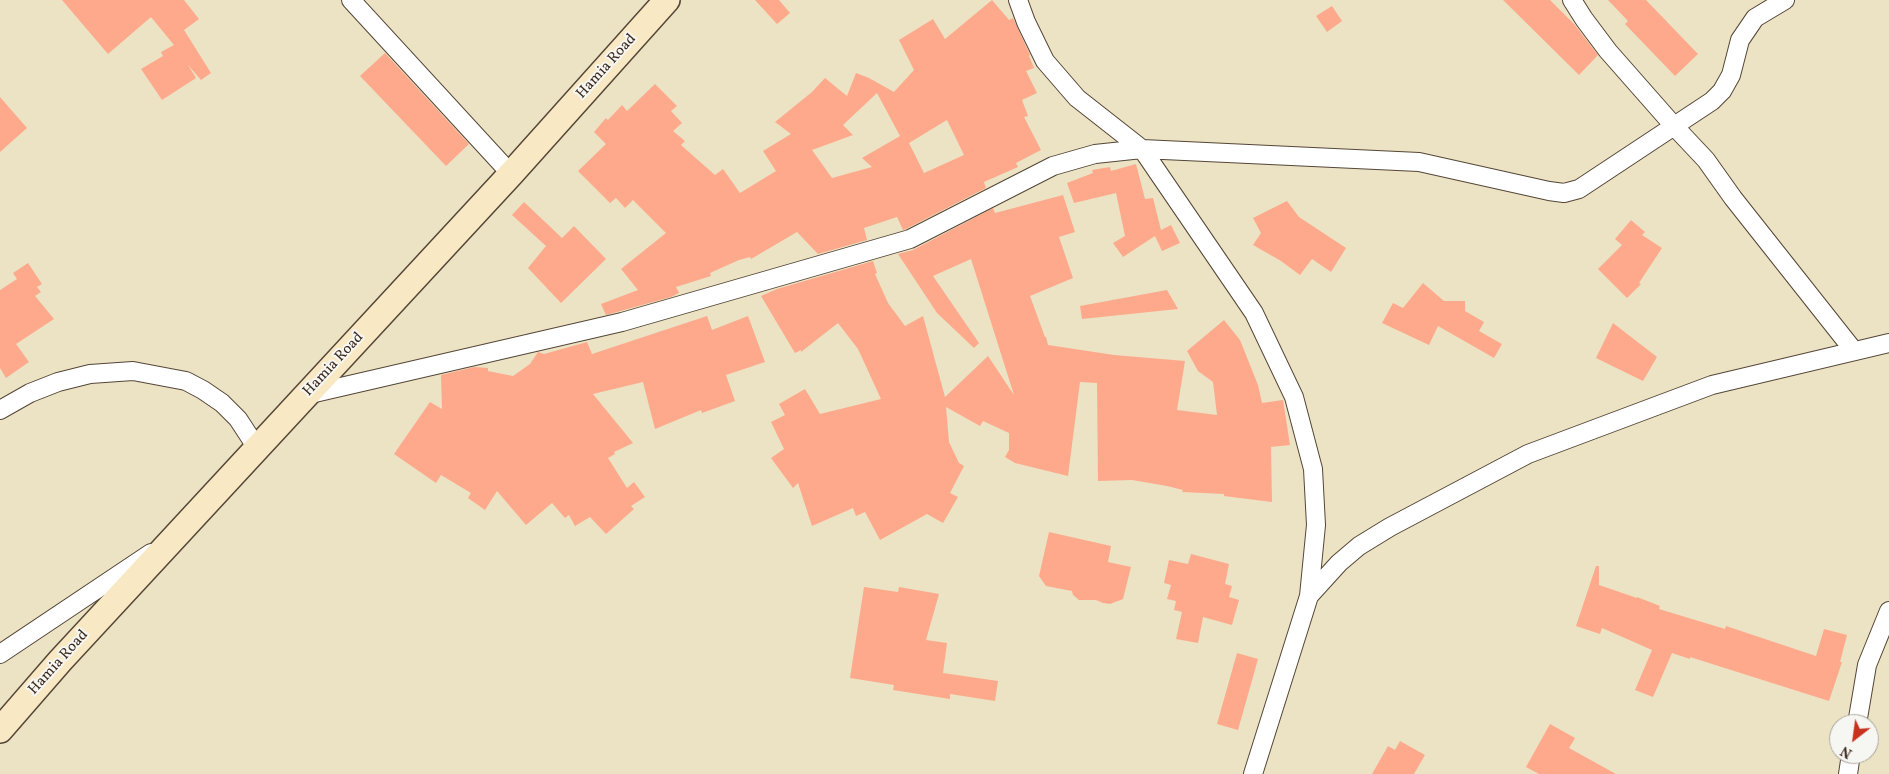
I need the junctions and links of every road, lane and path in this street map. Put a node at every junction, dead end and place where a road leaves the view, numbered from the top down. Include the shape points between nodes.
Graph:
1 (351, 0) edge
2 (667, 0) edge
3 (1018, 0) edge
4 (1572, 0) edge
5 (1785, 0) edge
6 (1674, 126) junction
7 (1142, 149) junction
8 (512, 174) junction
9 (1889, 343) edge
10 (1854, 351) junction
11 (306, 395) junction
12 (3, 405) edge
13 (257, 448) junction
14 (176, 536) junction
15 (1309, 596) junction
16 (1889, 612) edge
17 (0, 654) edge
18 (1858, 714) edge
19 (0, 730) edge
20 (1253, 774) edge

1 - 8 street
2 - 8 street, Hamia Road
3 - 7 street via 1045,61 1077,98
4 - 6 street via 1608,51
5 - 6 street via 1755,18 1740,40 1731,75 1722,91
6 - 7 street via 1578,189 1564,193 1419,162
6 - 10 street via 1706,160
7 - 11 street via 1095,154 1053,166 910,239 622,322
7 - 15 street via 1254,313 1294,397 1313,469 1316,524
8 - 11 street, Hamia Road
9 - 10 street
10 - 15 street via 1712,384 1528,454 1359,546
11 - 13 street, Hamia Road
12 - 13 street via 66,380 90,374 133,371 186,381 203,390 238,419
13 - 14 street, Hamia Road
14 - 17 street
14 - 19 street, Hamia Road
15 - 20 street
16 - 18 street via 1867,665

